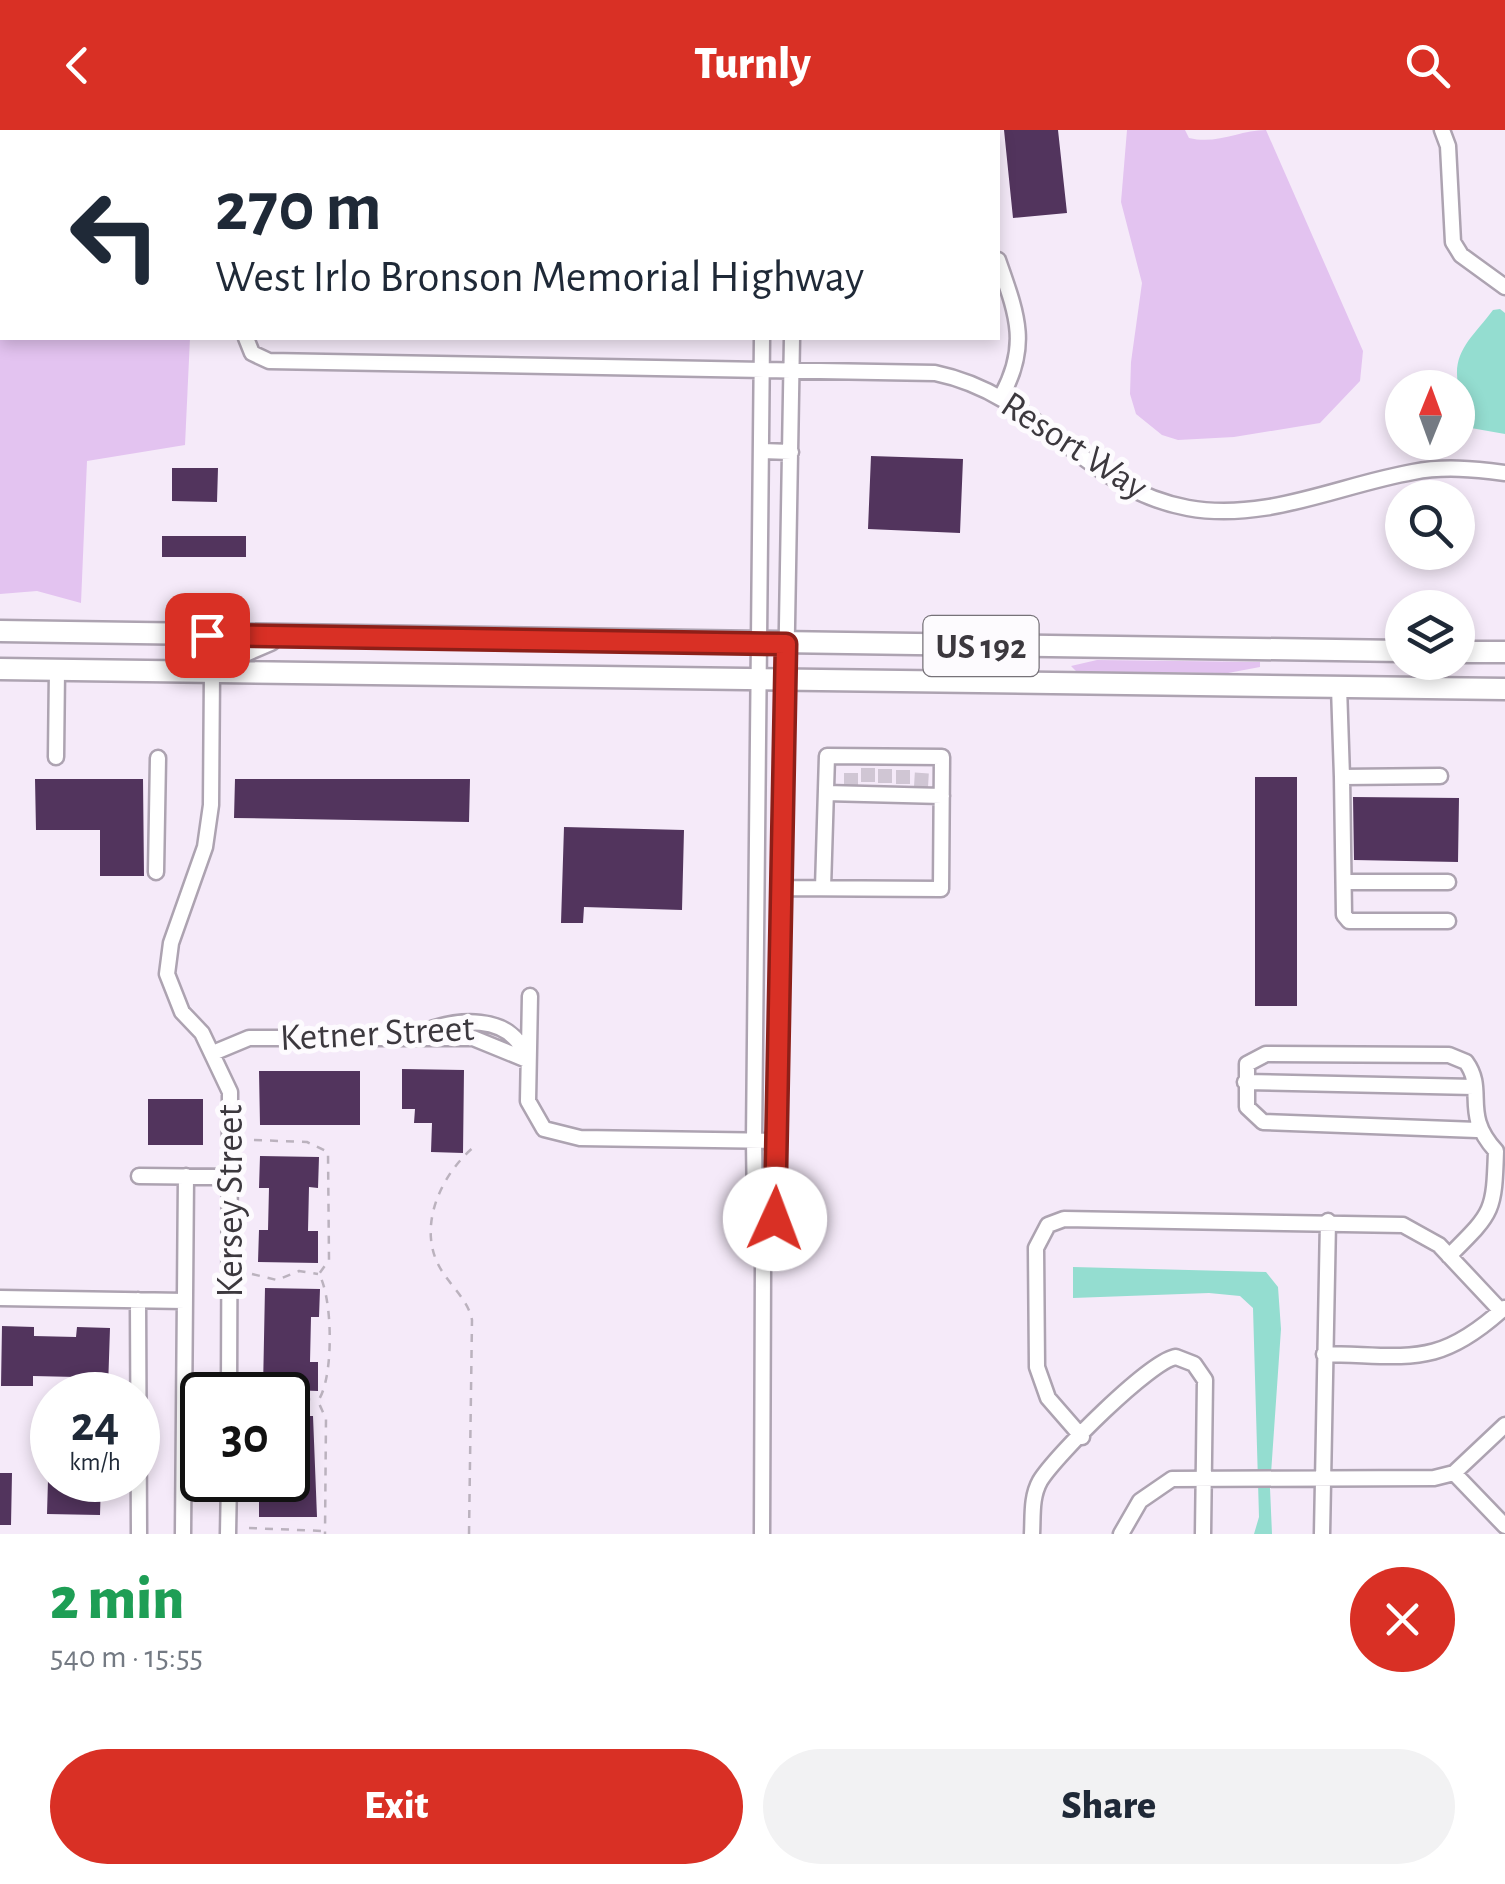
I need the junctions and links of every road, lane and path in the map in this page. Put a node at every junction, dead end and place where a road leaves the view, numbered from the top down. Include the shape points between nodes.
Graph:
1 (1442, 130) edge
2 (1000, 265) edge
3 (1505, 287) edge
4 (247, 340) edge
5 (762, 340) edge
6 (792, 340) edge
7 (762, 369) junction
8 (792, 370) junction
9 (1002, 395) junction
10 (761, 451) junction
11 (792, 452) junction
12 (1505, 472) edge
13 (0, 632) edge
14 (281, 636) junction
15 (760, 643) junction
16 (786, 644) junction
17 (1385, 651) edge
18 (1475, 652) edge
19 (1504, 652) edge
20 (0, 669) edge
21 (57, 670) junction
22 (212, 672) junction
23 (760, 679) junction
24 (785, 680) junction
25 (1505, 680) edge
26 (1340, 687) junction
27 (1471, 688) junction
28 (1505, 689) edge
29 (56, 757) dead end
30 (158, 758) dead end
31 (1440, 776) dead end
32 (1342, 777) junction
33 (826, 794) junction
34 (942, 796) junction
35 (758, 815) junction
36 (781, 816) junction
37 (156, 872) dead end
38 (1344, 882) junction
39 (1448, 882) dead end
40 (781, 888) junction
41 (823, 888) junction
42 (1448, 921) dead end
43 (756, 944) junction
44 (780, 944) junction
45 (530, 996) dead end
46 (214, 1053) junction
47 (527, 1060) junction
48 (1245, 1082) junction
49 (1474, 1086) junction
50 (1477, 1130) junction
51 (254, 1140) dead end
52 (754, 1141) junction
53 (778, 1141) junction
54 (475, 1146) dead end
55 (1500, 1151) edge
56 (139, 1176) dead end
57 (186, 1176) junction
58 (230, 1177) junction
59 (1328, 1222) junction
60 (1450, 1256) junction
61 (762, 1264) junction
62 (252, 1274) dead end
63 (319, 1274) junction
64 (0, 1298) edge
65 (138, 1300) junction
66 (185, 1301) junction
67 (1503, 1309) edge
68 (1324, 1354) junction
69 (229, 1372) edge
70 (310, 1400) edge
71 (318, 1402) junction
72 (1505, 1426) edge
73 (1082, 1437) junction
74 (1454, 1473) junction
75 (1204, 1478) junction
76 (1323, 1480) junction
77 (228, 1502) edge
78 (1505, 1526) edge
79 (249, 1528) dead end
80 (325, 1532) edge
81 (139, 1534) edge
82 (183, 1534) edge
83 (228, 1534) edge
84 (470, 1534) edge
85 (762, 1534) edge
86 (1032, 1534) edge
87 (1121, 1534) edge
88 (1203, 1534) edge
89 (1322, 1534) edge

1 - 3 street via 1453,242
2 - 9 street via 1018,314 1017,367
4 - 7 street, Resort Way via 252,353 269,360
5 - 7 street
6 - 8 street
7 - 8 street, Resort Way
7 - 10 street
8 - 9 street, Resort Way via 919,371
8 - 11 street
9 - 12 street, Resort Way via 1111,479 1192,509 1270,507 1417,471
10 - 11 street
10 - 15 street
11 - 16 street
13 - 14 highway, US 192
14 - 15 highway, US 192
14 - 22 highway
15 - 16 highway, US 192
15 - 23 street
16 - 17 highway, US 192
16 - 24 street
18 - 19 highway
20 - 21 highway, US 192
21 - 22 highway, US 192
21 - 29 street
22 - 23 highway, US 192
22 - 46 street, Kersey Street via 205,848 171,943 167,974 182,1012
23 - 24 highway, US 192
23 - 35 street
24 - 26 highway, US 192
24 - 36 street
25 - 27 highway
26 - 27 highway, US 192
26 - 32 street
27 - 28 highway, US 192
30 - 37 street
31 - 32 street
32 - 38 street
33 - 34 street
33 - 34 street via 826,756 885,763 942,757
33 - 41 street
34 - 41 street via 942,889
35 - 36 street
35 - 43 street
36 - 40 street
38 - 39 street
38 - 42 street via 1349,921
40 - 41 street
40 - 44 street
43 - 44 street
43 - 52 street
44 - 53 street
45 - 47 street, Ketner Street
46 - 47 street, Ketner Street via 249,1038 473,1038
46 - 58 street, Kersey Street via 230,1092
47 - 52 street, Ketner Street via 528,1101 544,1129 557,1134
48 - 49 street
48 - 49 street via 1247,1064 1266,1054 1449,1055 1466,1062
48 - 50 street via 1250,1114 1273,1125
49 - 50 street
50 - 55 street
51 - 63 path via 307,1142 328,1152 329,1260
52 - 53 street, Ketner Street
52 - 61 street
53 - 61 street via 775,1219
54 - 84 path via 445,1180 432,1222 438,1265 472,1320
55 - 60 street via 1489,1216
56 - 57 street
57 - 58 street
57 - 66 street
58 - 69 street, Kersey Street
59 - 60 street via 1403,1226
59 - 68 street
59 - 73 street via 1074,1218 1048,1225 1036,1257 1037,1367 1048,1398
60 - 67 street
61 - 85 street
62 - 63 path via 277,1280 299,1271
63 - 71 path via 328,1291 327,1388
64 - 65 street, Kersey Street
65 - 66 street, Kersey Street
65 - 81 street
66 - 82 street
67 - 68 street via 1464,1342 1438,1353
68 - 76 street
70 - 71 path
71 - 80 path via 326,1419
72 - 74 street
73 - 75 street via 1157,1364 1189,1361 1206,1388
73 - 86 street via 1037,1486
74 - 76 street via 1422,1480
74 - 78 street
75 - 76 street
75 - 87 street via 1179,1477 1158,1486 1140,1501
75 - 88 street
76 - 89 street
77 - 83 street
79 - 80 path

